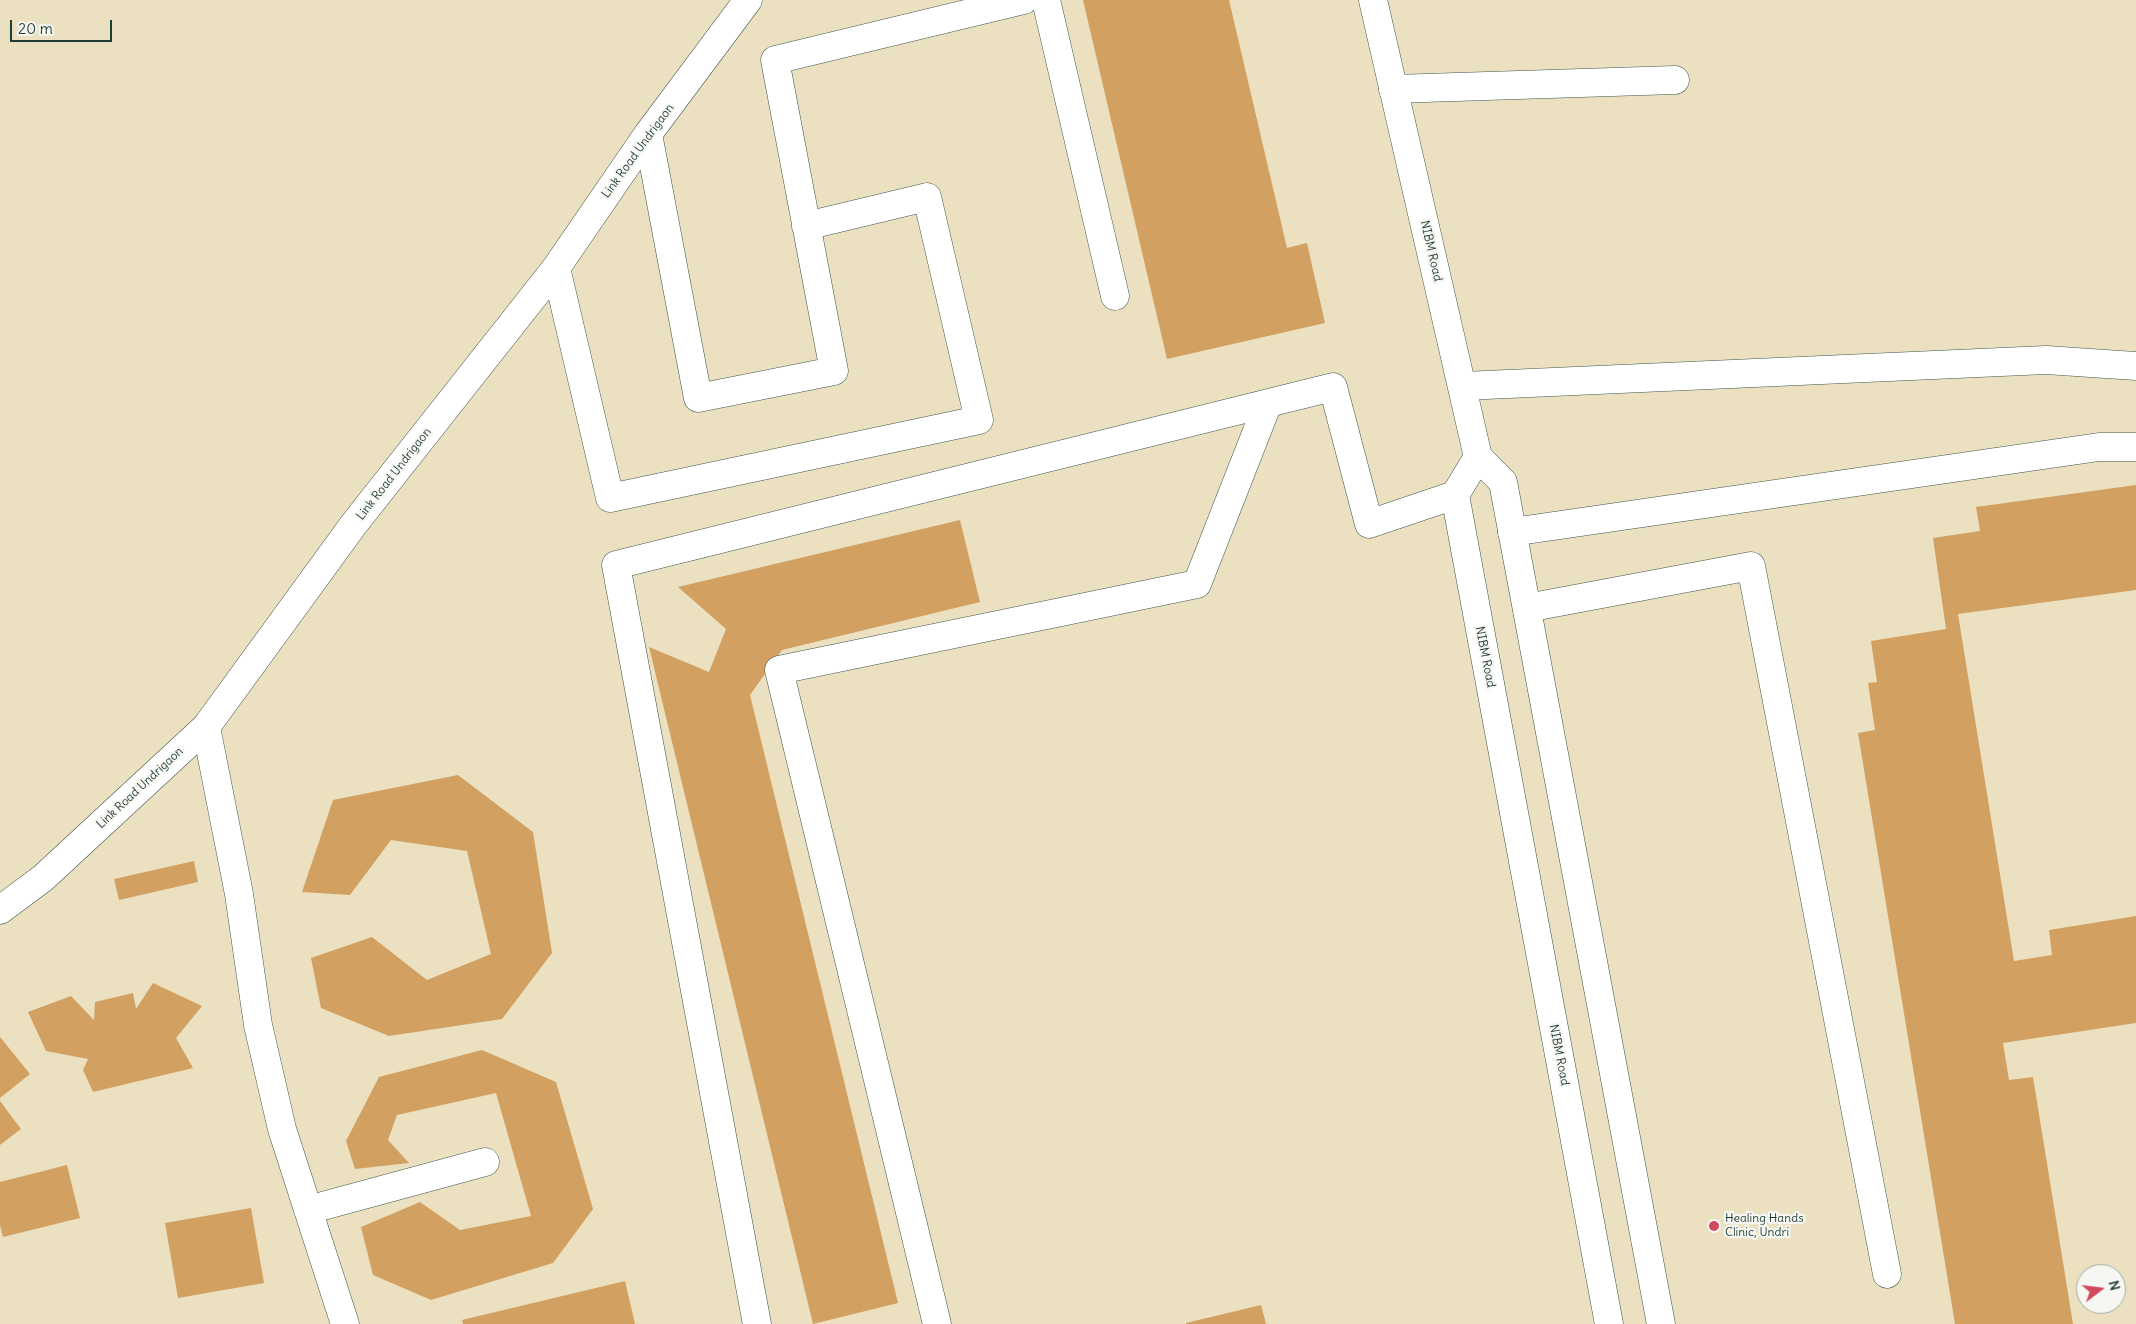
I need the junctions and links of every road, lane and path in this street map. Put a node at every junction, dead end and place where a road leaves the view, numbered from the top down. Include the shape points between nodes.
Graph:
1 (748, 0) edge
2 (1024, 0) edge
3 (1046, 0) edge
4 (1373, 0) edge
5 (1675, 80) dead end
6 (1393, 89) junction
7 (648, 134) junction
8 (806, 226) junction
9 (556, 268) junction
10 (1115, 296) dead end
11 (2136, 366) edge
12 (1463, 386) junction
13 (1268, 403) junction
14 (2136, 447) edge
15 (1478, 457) junction
16 (1455, 495) junction
17 (1512, 532) junction
18 (1527, 608) junction
19 (206, 727) junction
20 (0, 910) edge
21 (485, 1162) dead end
22 (308, 1210) junction
23 (1887, 1274) dead end
24 (345, 1324) edge
25 (757, 1324) edge
26 (937, 1324) edge
27 (1609, 1324) edge
28 (1661, 1324) edge

1 - 7 street, Link Road Undrigaon
2 - 8 street via 775,60
3 - 10 street
4 - 6 street, NIBM Road
5 - 6 street
6 - 12 street, NIBM Road
7 - 8 street via 698,398 834,371
7 - 9 street, Link Road Undrigaon
8 - 9 street via 927,197 979,420 610,498
9 - 19 street, Link Road Undrigaon via 354,524
11 - 12 street via 2046,360
12 - 15 street, NIBM Road
13 - 16 street via 1332,387 1369,524
13 - 25 street via 616,565
13 - 26 street via 1197,584 780,670
14 - 17 street via 2099,447
15 - 16 street
15 - 17 street via 1503,482
16 - 27 street, NIBM Road
17 - 18 street
18 - 23 street via 1751,566
18 - 28 street
19 - 20 street, Link Road Undrigaon via 43,878
19 - 22 street via 239,894 258,1025 282,1129
21 - 22 street
22 - 24 street

